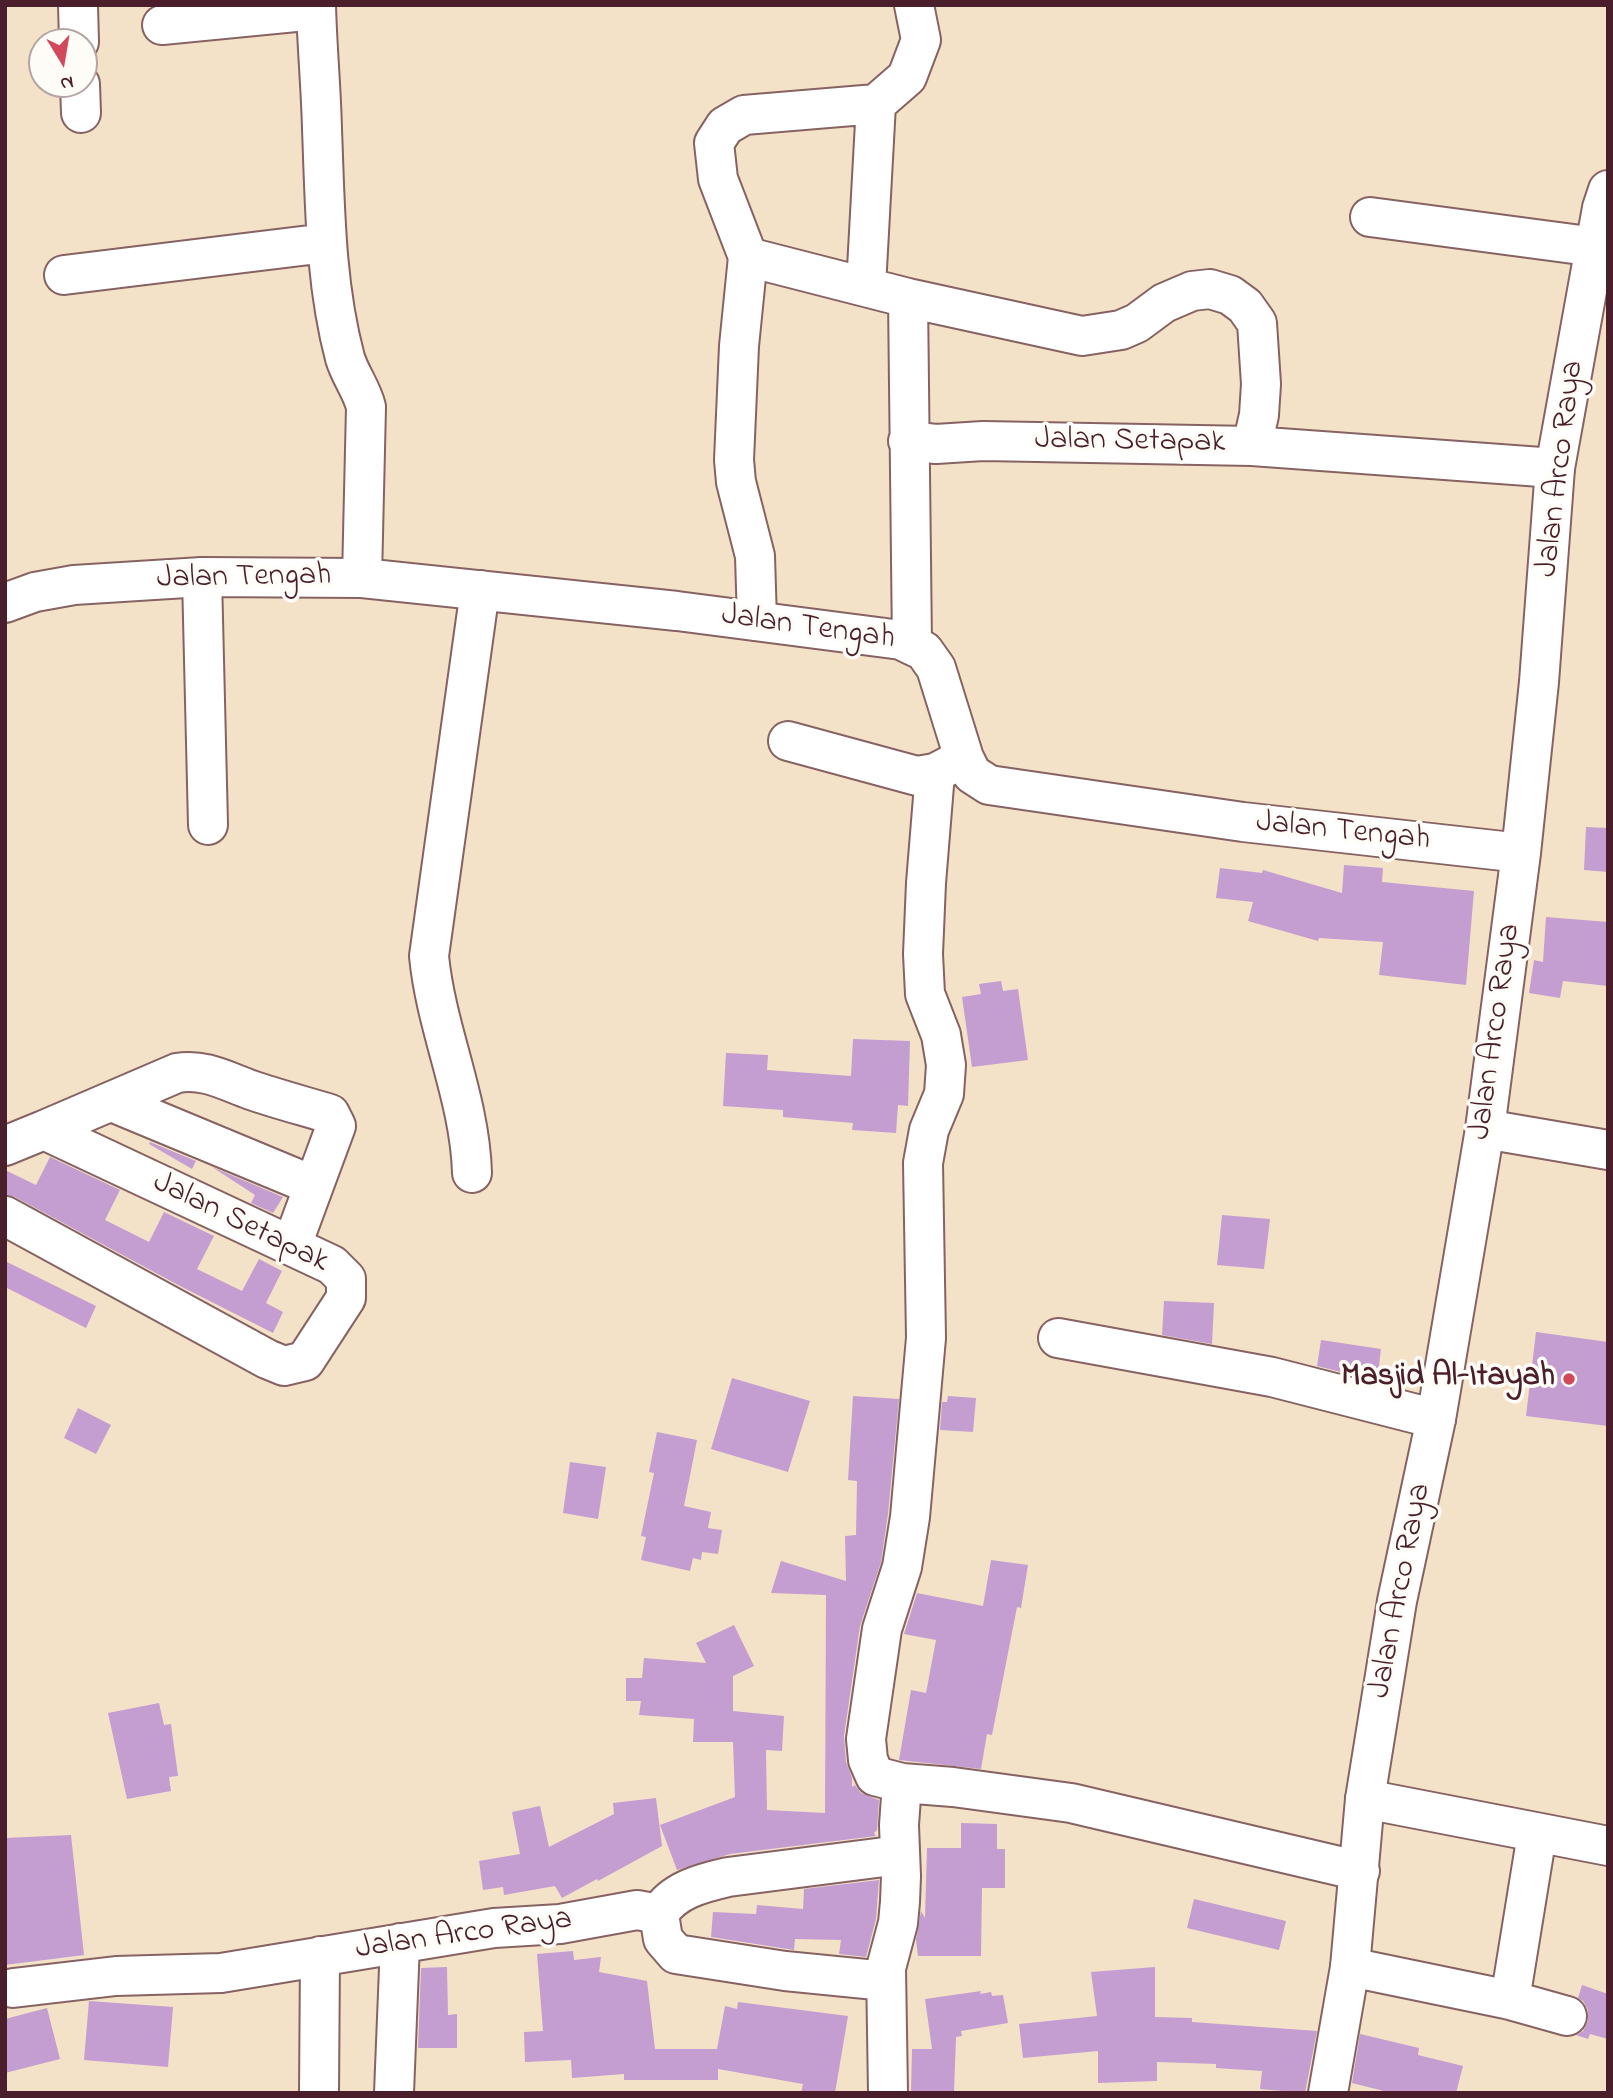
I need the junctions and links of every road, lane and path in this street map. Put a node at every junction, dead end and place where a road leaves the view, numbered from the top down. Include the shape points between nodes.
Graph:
1 (78, 5) edge
2 (914, 5) edge
3 (316, 8) edge
4 (162, 25) dead end
5 (79, 28) edge
6 (876, 104) junction
7 (1608, 190) edge
8 (1370, 216) dead end
9 (327, 243) junction
10 (1596, 247) junction
11 (748, 257) junction
12 (64, 275) dead end
13 (866, 287) junction
14 (908, 298) junction
15 (908, 441) junction
16 (1252, 446) junction
17 (1555, 468) junction
18 (202, 577) junction
19 (362, 578) junction
20 (480, 590) junction
21 (5, 603) edge
22 (757, 621) junction
23 (912, 645) junction
24 (788, 741) dead end
25 (949, 765) junction
26 (208, 825) dead end
27 (1521, 853) junction
28 (112, 1102) junction
29 (1485, 1129) junction
30 (44, 1130) junction
31 (5, 1146) edge
32 (1608, 1150) edge
33 (472, 1173) dead end
34 (312, 1185) junction
35 (5, 1216) edge
36 (292, 1245) junction
37 (1058, 1338) dead end
38 (1436, 1419) junction
39 (902, 1783) junction
40 (1364, 1799) junction
41 (1536, 1834) junction
42 (1608, 1846) edge
43 (900, 1855) junction
44 (1360, 1871) junction
45 (659, 1914) junction
46 (400, 1943) junction
47 (320, 1956) junction
48 (1350, 1967) junction
49 (886, 1982) junction
50 (13, 1988) dead end
51 (1510, 2000) junction
52 (1567, 2016) dead end
53 (319, 2093) edge
54 (394, 2093) edge
55 (888, 2093) edge
56 (1328, 2093) edge

1 - 5 street
2 - 6 street via 921,40 907,77
3 - 4 street
3 - 9 street
6 - 11 street via 744,115 725,126 714,143 718,179
6 - 13 street
7 - 10 street, Jalan Arco Raya
8 - 10 street
9 - 12 street
9 - 19 street via 346,361 366,407
10 - 17 street, Jalan Arco Raya
11 - 13 street
11 - 22 street via 734,460 755,556
13 - 14 street
14 - 15 street
14 - 16 street via 1082,336 1121,330 1192,291 1210,289 1230,295 1257,323 1261,384
15 - 16 street, Jalan Setapak
15 - 23 street
16 - 17 street, Jalan Setapak
17 - 27 street, Jalan Arco Raya
18 - 19 street, Jalan Tengah
18 - 21 street, Jalan Tengah via 74,585
18 - 26 street
19 - 20 street, Jalan Tengah
20 - 22 street, Jalan Tengah
20 - 33 street via 429,956 464,1111
22 - 23 street, Jalan Tengah
23 - 25 street, Jalan Tengah via 924,651 936,668
24 - 25 street via 917,776
25 - 27 street, Jalan Tengah via 989,785 1243,822
25 - 39 street via 926,883 923,954 925,995 941,1035 946,1065 944,1094 929,1130 923,1163 926,1338 910,1517 902,1567 882,1629 866,1739 875,1776
27 - 29 street, Jalan Arco Raya
28 - 30 street
28 - 34 street
28 - 34 street via 191,1070 330,1114 336,1126
29 - 32 street
29 - 38 street, Jalan Arco Raya
30 - 31 street
30 - 36 street, Jalan Setapak
34 - 36 street
35 - 36 street, Jalan Setapak via 284,1366 304,1361 346,1298 346,1279 332,1265
37 - 38 street via 1272,1377
38 - 40 street, Jalan Arco Raya via 1397,1601
39 - 43 street
39 - 44 street via 1071,1803
40 - 41 street
40 - 44 street, Jalan Arco Raya
41 - 42 street
41 - 51 street
43 - 45 street via 728,1877 666,1902
43 - 49 street via 899,1913
44 - 48 street, Jalan Arco Raya
45 - 46 street, Jalan Arco Raya via 637,1910
45 - 49 street via 663,1939 676,1954
46 - 47 street, Jalan Arco Raya
46 - 54 street
47 - 50 street, Jalan Arco Raya via 221,1973 116,1976
47 - 53 street
48 - 51 street
48 - 56 street, Jalan Arco Raya
49 - 55 street
51 - 52 street

